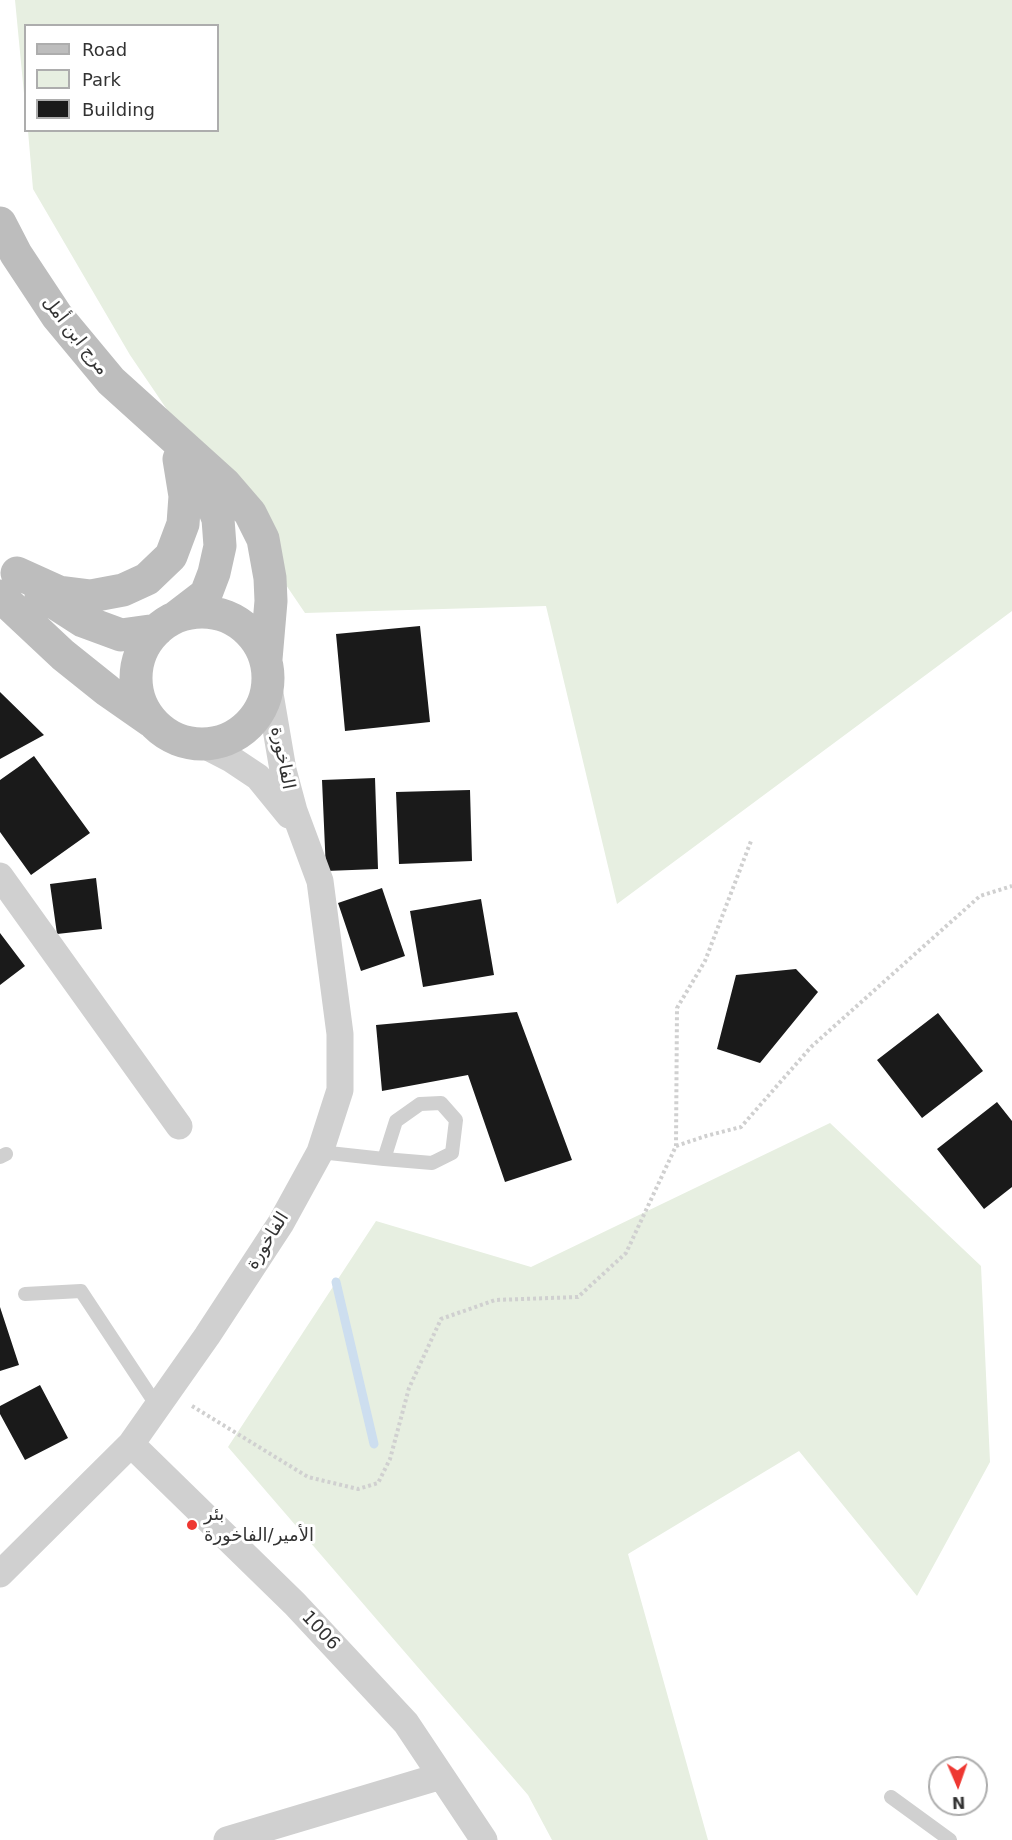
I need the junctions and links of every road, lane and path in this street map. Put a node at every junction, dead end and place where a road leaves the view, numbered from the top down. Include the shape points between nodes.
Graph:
1 (0, 223) edge
2 (174, 446) junction
3 (6, 576) edge
4 (166, 624) junction
5 (267, 671) junction
6 (151, 721) junction
7 (200, 743) junction
8 (302, 834) junction
9 (751, 841) dead end
10 (0, 876) edge
11 (1012, 886) edge
12 (179, 1126) dead end
13 (676, 1146) junction
14 (320, 1152) junction
15 (384, 1159) junction
16 (25, 1294) dead end
17 (163, 1399) junction
18 (130, 1444) junction
19 (0, 1574) edge
20 (441, 1776) junction
21 (891, 1797) dead end
22 (227, 1840) edge
23 (484, 1840) edge
24 (950, 1840) edge

1 - 2 street, مرج ابن أمل via 57,316 111,381
2 - 3 street via 185,496 183,524 171,556 147,579 123,590 91,596 59,592
2 - 4 street, مرج ابن أمل via 209,496 218,519 220,546 206,594
2 - 5 street, مرج ابن أمل via 225,484 250,513 263,539 271,601
3 - 4 street, مرج ابن أمل via 83,621 121,635
3 - 6 street via 63,655
4 - 5 street via 198,612 222,615 255,638
4 - 6 street via 140,656 136,678 140,700
5 - 7 street via 264,701 253,721 235,735
5 - 8 street, الفاخورة via 283,770
6 - 7 street via 168,735
7 - 8 street, الفاخورة via 258,777
8 - 14 street, الفاخورة via 320,881 340,1034 340,1090
9 - 13 path via 705,961 677,1008
10 - 12 street
11 - 13 path via 980,896 811,1047 741,1127
13 - 17 path via 627,1253 578,1297 495,1300 441,1319 409,1388 390,1459 378,1483 358,1489 308,1477
14 - 15 lane
14 - 17 street, الفاخورة via 281,1222
15 - 15 lane via 432,1163 452,1153 456,1120 441,1103 420,1104 396,1121
16 - 17 lane via 81,1291
17 - 18 street, الفاخورة
18 - 19 street, الفاخورة
18 - 20 street, 1006 via 296,1604 406,1724
20 - 22 street
20 - 23 street, 1006
21 - 24 lane

